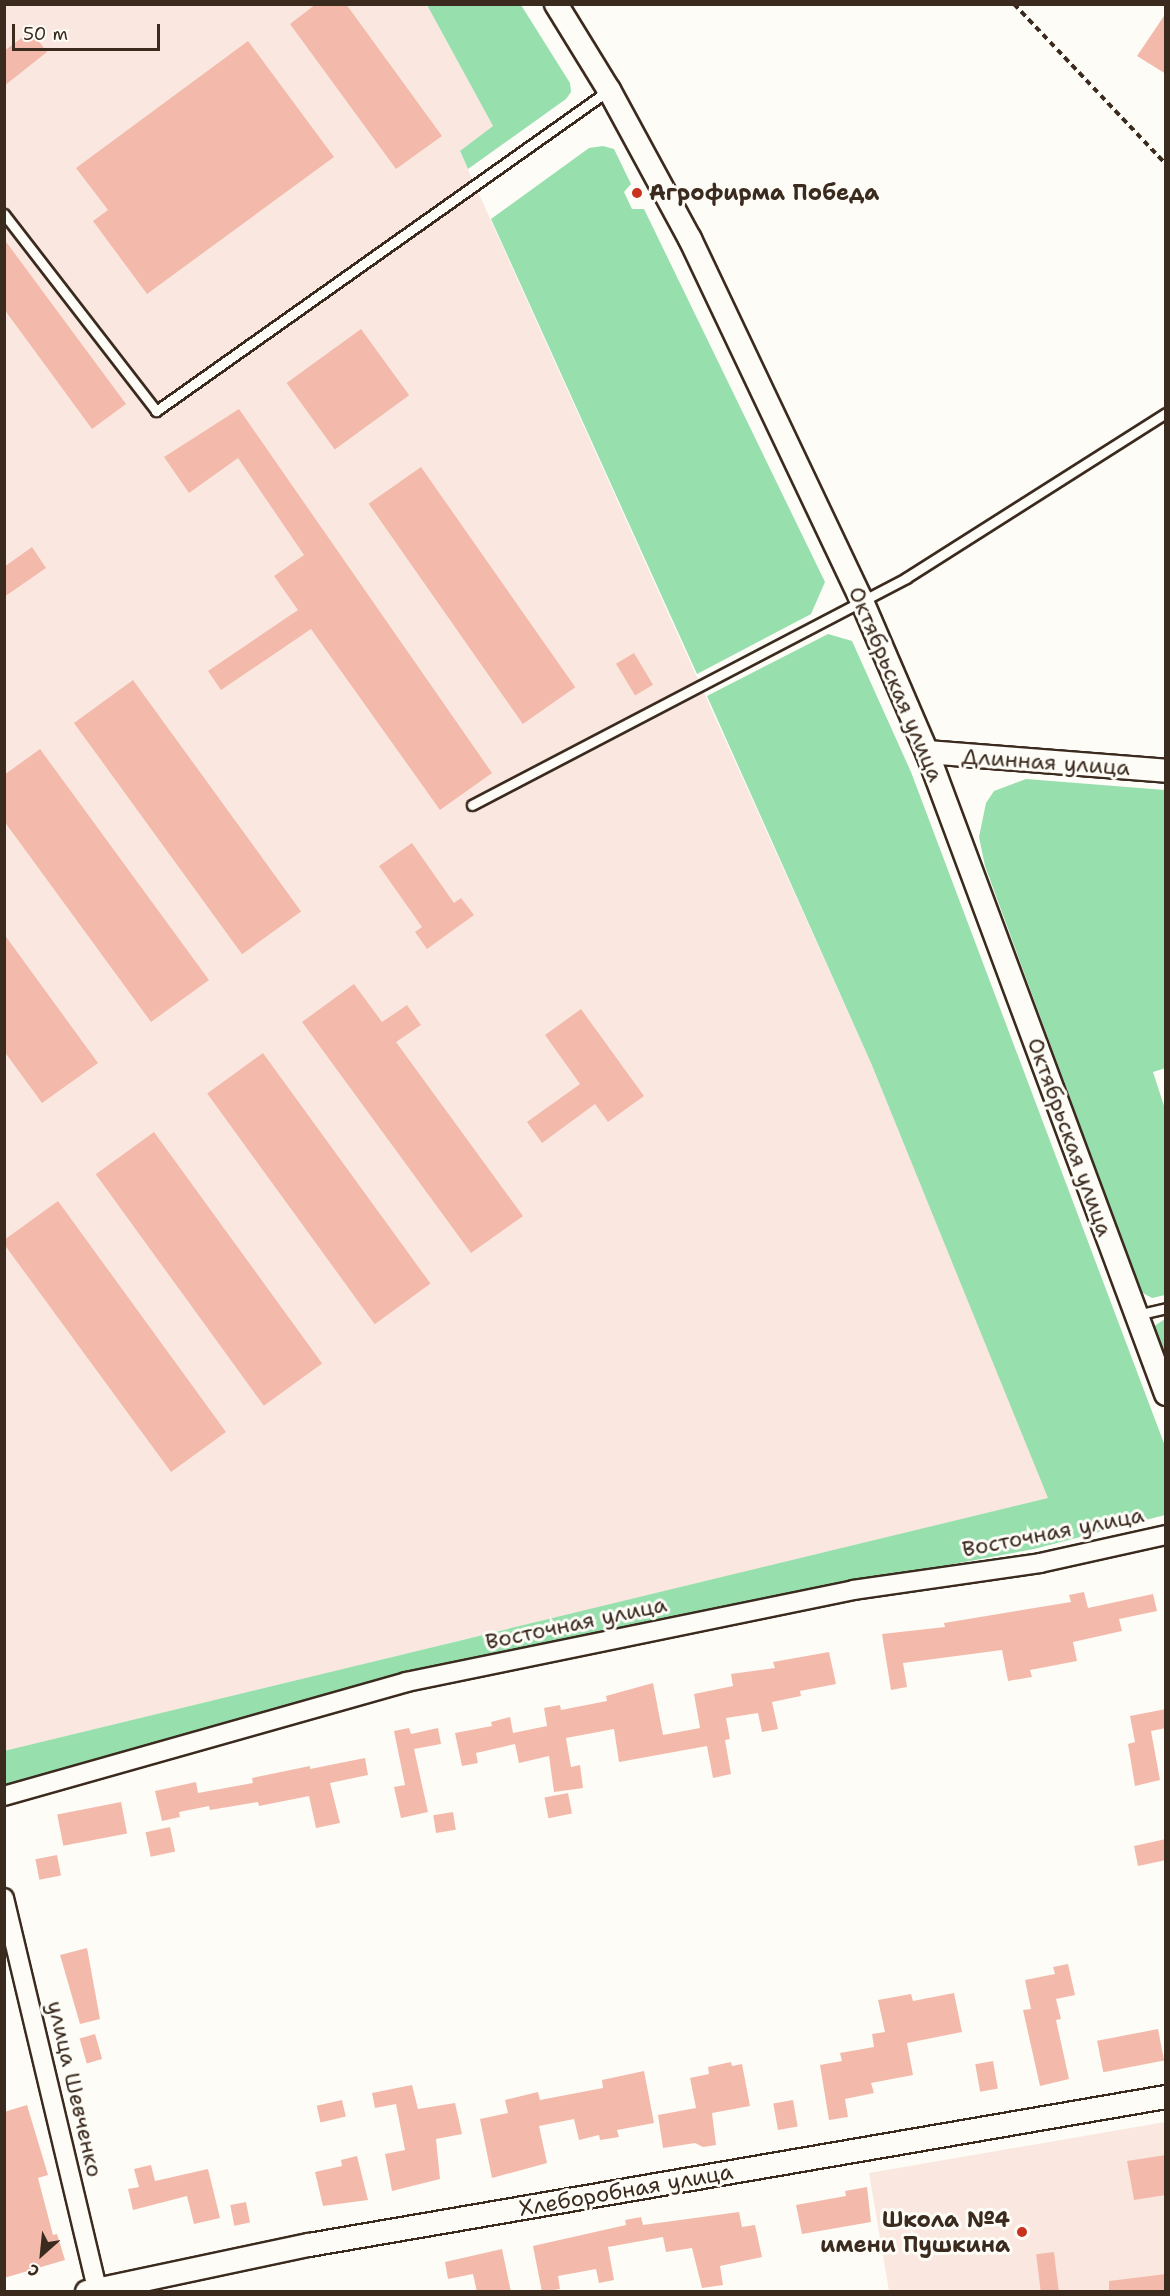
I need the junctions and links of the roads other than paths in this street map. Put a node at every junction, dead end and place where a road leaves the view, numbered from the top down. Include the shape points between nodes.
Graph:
1 (556, 4) edge
2 (609, 90) junction
3 (4, 214) edge
4 (1166, 413) edge
5 (861, 599) junction
6 (927, 752) junction
7 (1166, 771) edge
8 (472, 805) dead end
9 (1166, 1308) edge
10 (1136, 1316) junction
11 (1166, 1394) edge
12 (1166, 1535) edge
13 (4, 1796) edge
14 (4, 1898) edge
15 (1166, 2097) edge
16 (94, 2290) edge

1 - 2 street, Октябрьская улица
2 - 3 lane via 156,411
2 - 5 street, Октябрьская улица via 690,239
4 - 5 lane via 906,578
5 - 6 street, Октябрьская улица
5 - 8 lane
6 - 7 street, Длинная улица
6 - 10 street, Октябрьская улица
9 - 10 lane
10 - 11 street, Октябрьская улица
12 - 13 street, Восточная улица via 1040,1563 853,1590 406,1682
14 - 16 street, улица Шевченко
15 - 16 street, Хлеборобная улица via 309,2245

